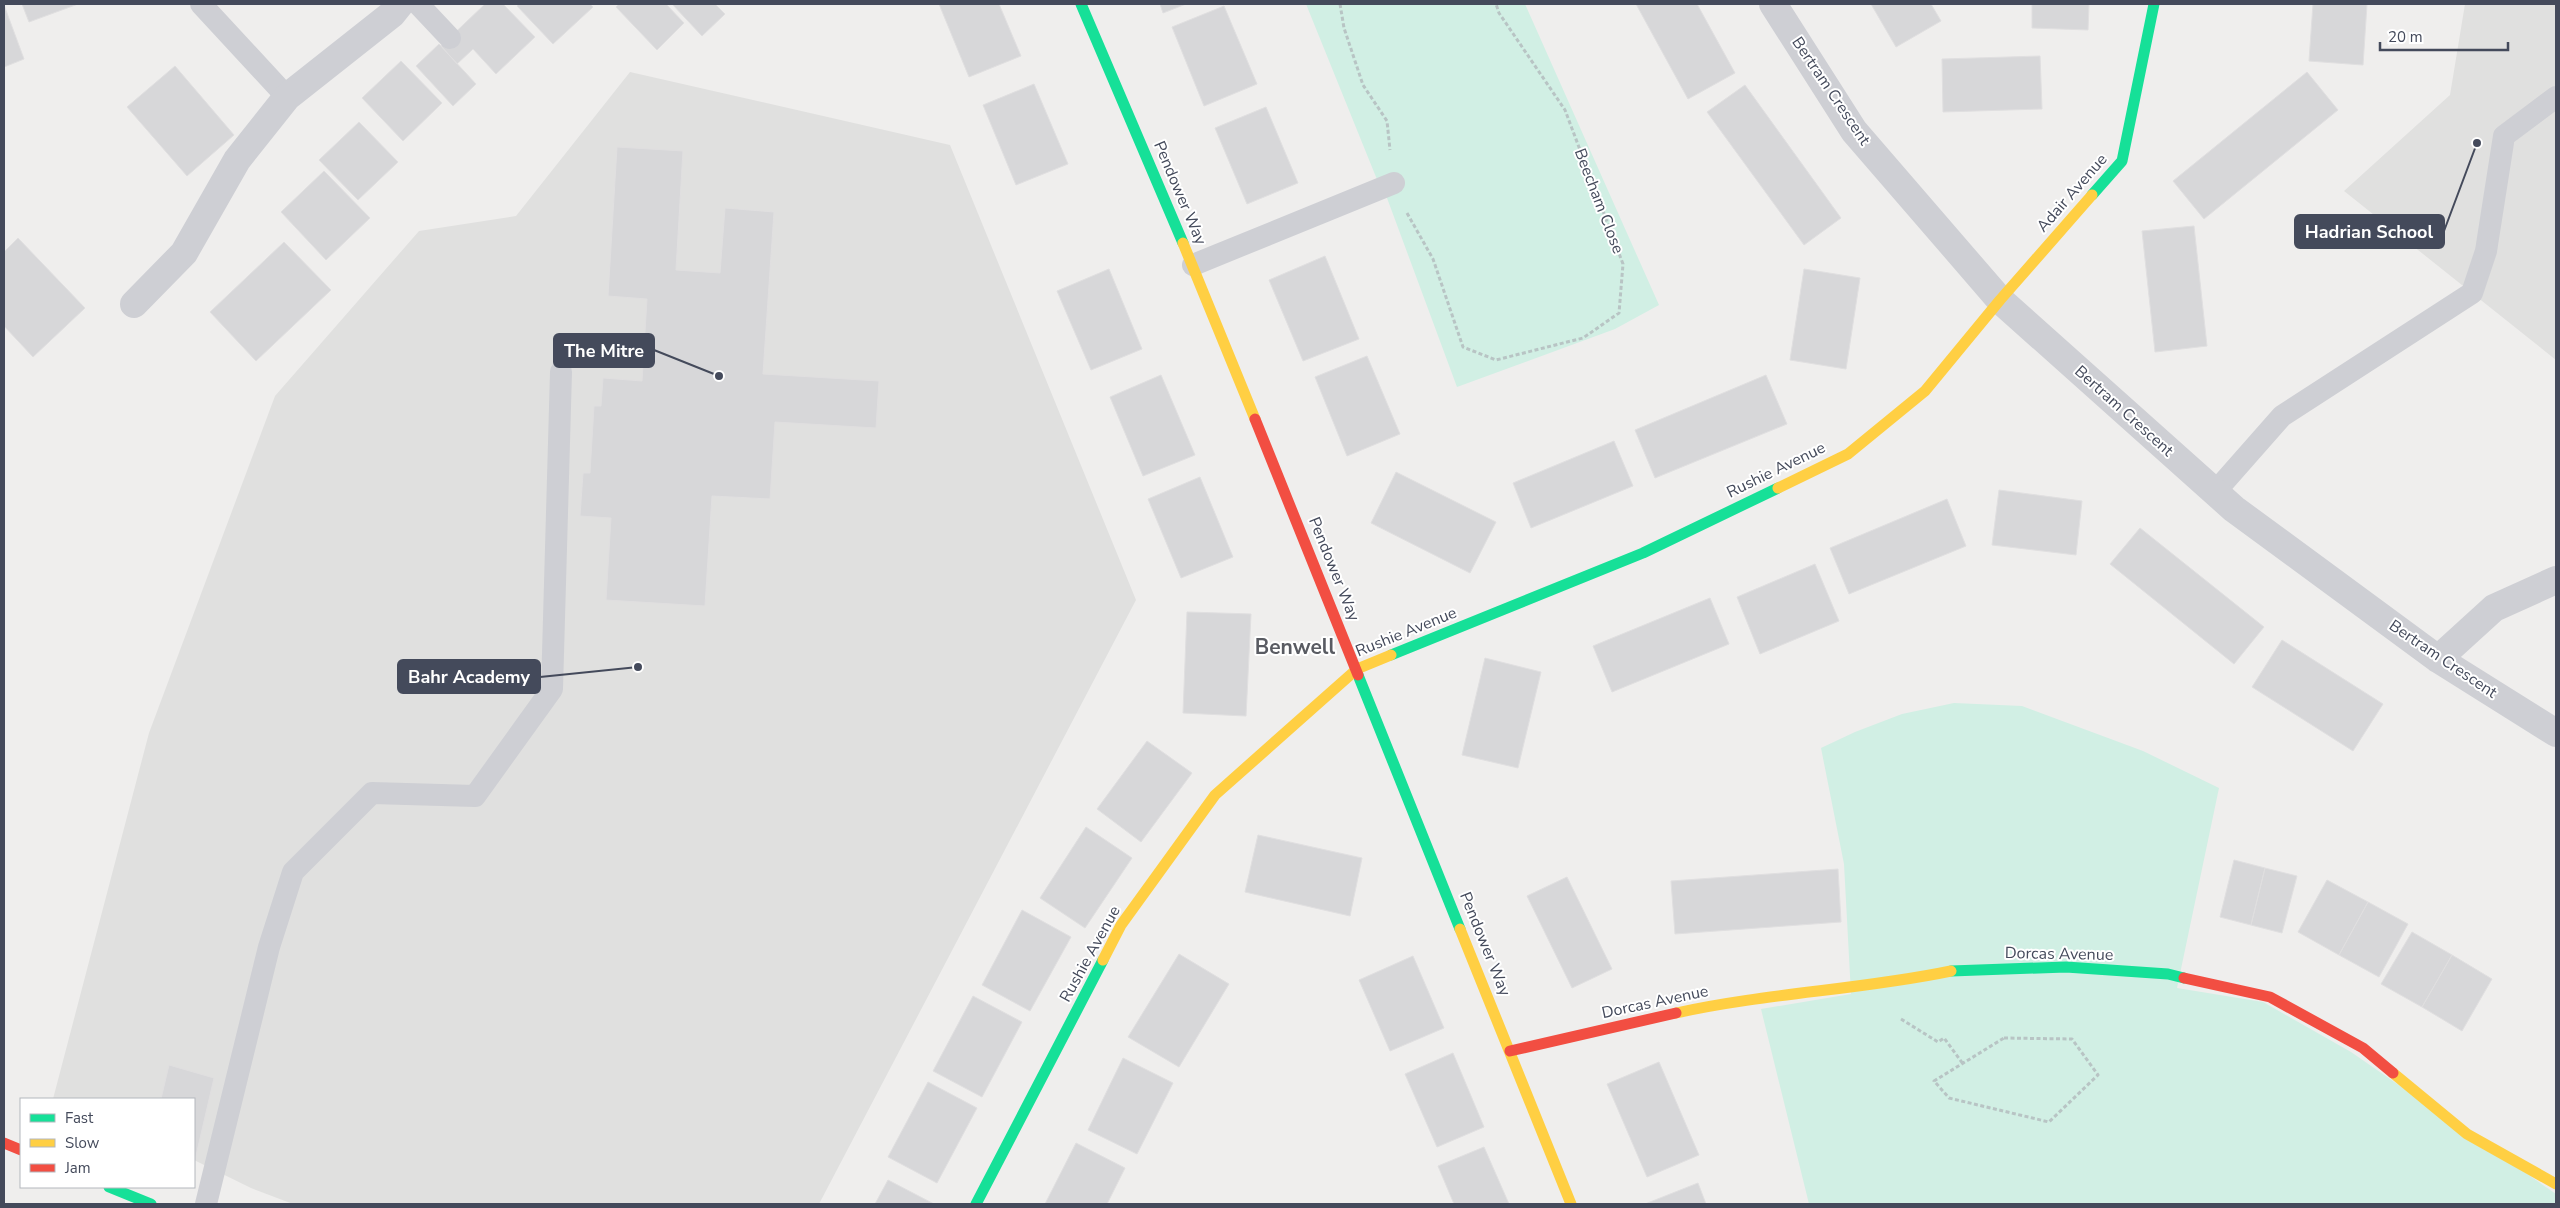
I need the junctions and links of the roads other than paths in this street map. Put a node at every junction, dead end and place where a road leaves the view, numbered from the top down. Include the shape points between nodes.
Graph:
1 (201, 4) edge
2 (400, 4) edge
3 (418, 4) edge
4 (1081, 4) edge
5 (1773, 4) edge
6 (2154, 4) edge
7 (450, 38) dead end
8 (286, 97) junction
9 (2556, 98) edge
10 (1394, 183) road end
11 (1193, 265) junction
12 (2000, 300) junction
13 (134, 304) dead end
14 (561, 372) dead end
15 (2215, 492) junction
16 (2556, 580) edge
17 (2438, 659) junction
18 (1357, 669) junction
19 (2556, 733) edge
20 (1510, 1051) junction
21 (4, 1143) edge
22 (20, 1150) edge
23 (2556, 1184) edge
24 (111, 1188) edge
25 (151, 1204) edge
26 (206, 1204) edge
27 (976, 1204) edge
28 (1571, 1204) edge

1 - 8 lane
2 - 8 street via 392,14
3 - 7 lane
4 - 11 street, Pendower Way
5 - 12 street, Bertram Crescent via 1854,131
6 - 12 street, Adair Avenue via 2122,162
8 - 13 street via 237,160 184,254
9 - 15 lane via 2504,136 2486,251 2472,293 2282,416
10 - 11 lane
11 - 18 street, Pendower Way
12 - 15 street, Bertram Crescent
12 - 18 street, Rushie Avenue via 1925,392 1848,454 1643,553
14 - 26 lane via 552,689 475,796 372,793 293,872 269,947
15 - 17 street, Bertram Crescent
16 - 17 street via 2494,608
17 - 19 street, Bertram Crescent
18 - 20 street, Pendower Way
18 - 27 street, Rushie Avenue via 1215,795 1121,925
20 - 23 street, Dorcas Avenue via 1708,1006 1885,984 1958,970 2066,966 2168,974 2270,997 2363,1048 2467,1134
20 - 28 street, Pendower Way
21 - 22 street
24 - 25 street

